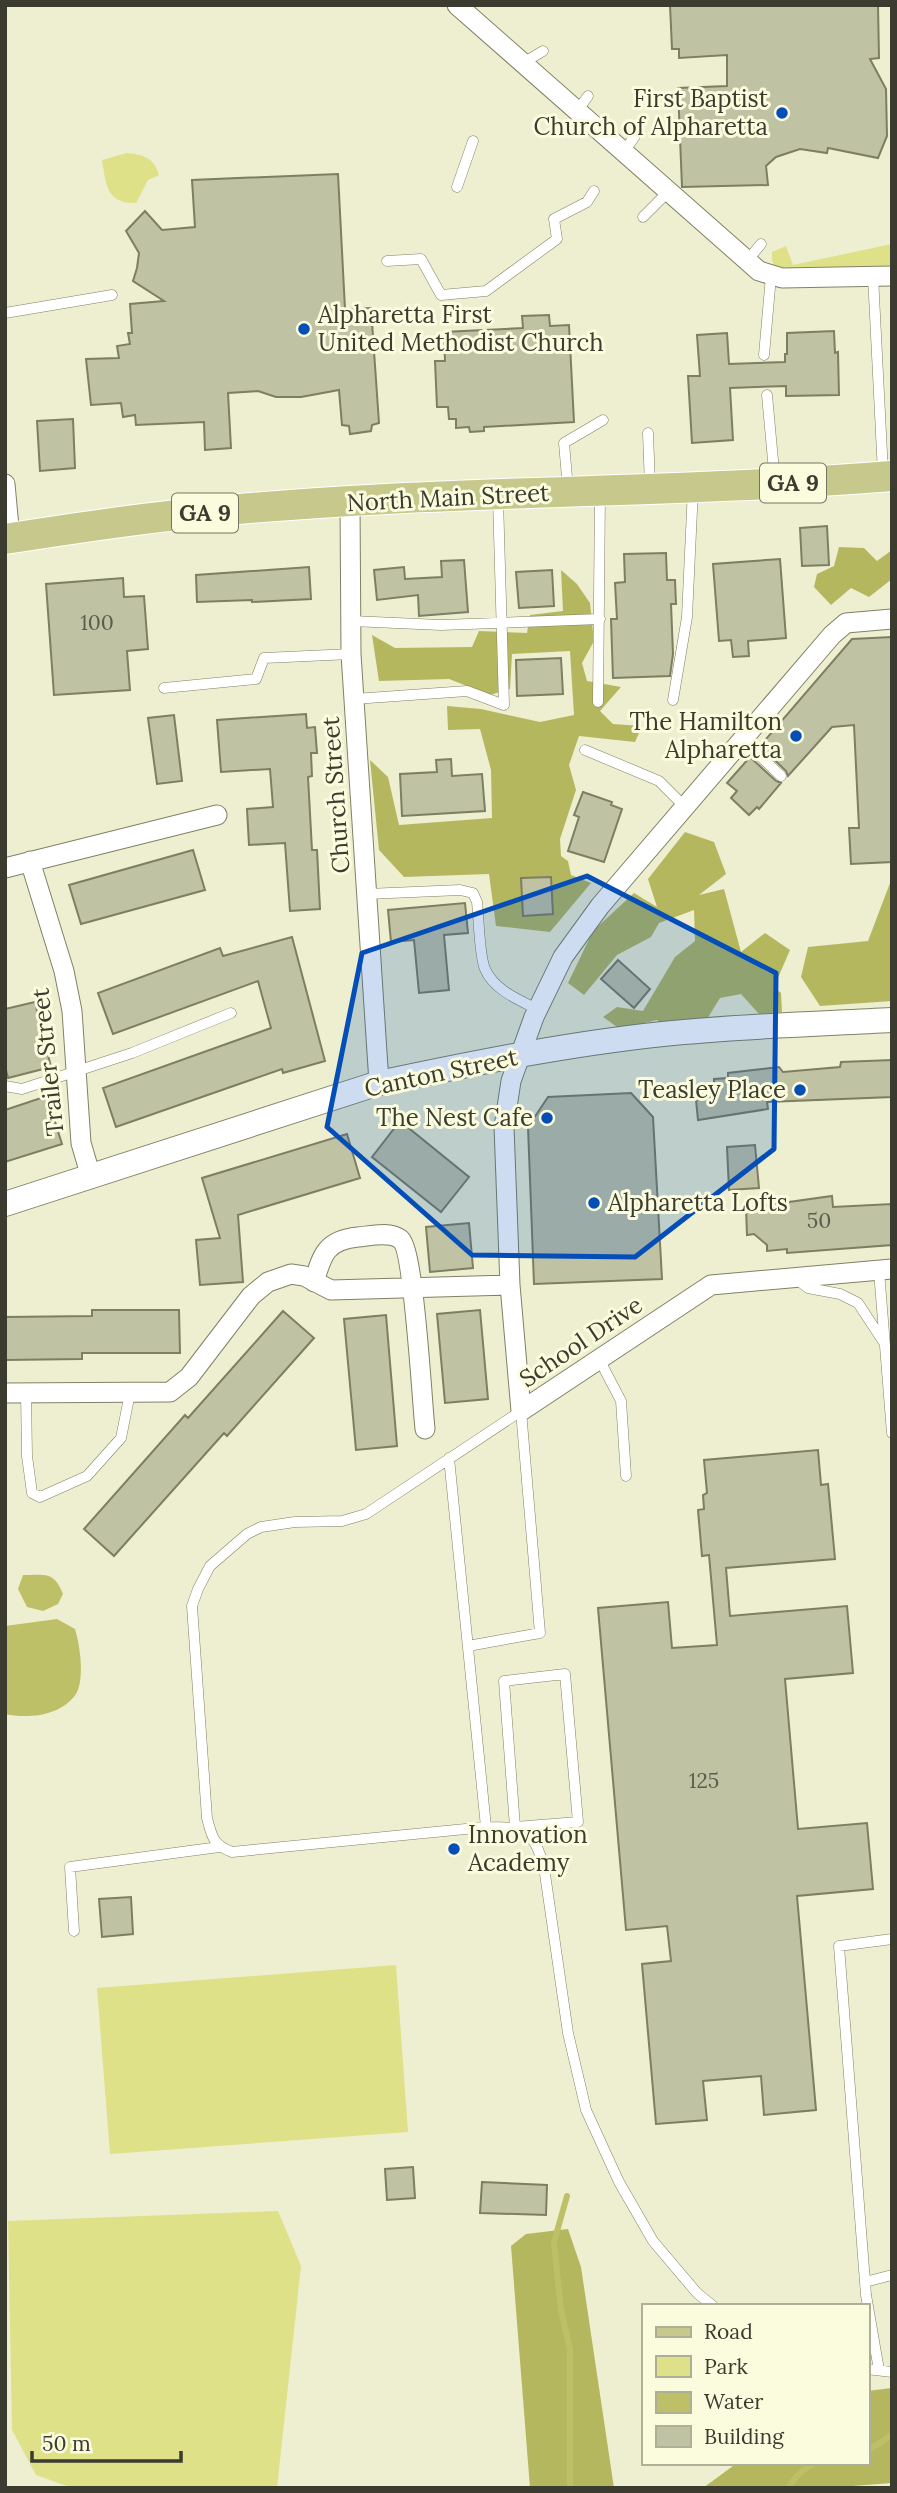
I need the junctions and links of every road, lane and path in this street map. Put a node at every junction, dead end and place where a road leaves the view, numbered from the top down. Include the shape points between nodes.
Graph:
1 (457, 5) edge
2 (543, 51) dead end
3 (522, 63) junction
4 (635, 136) dead end
5 (473, 141) dead end
6 (623, 153) junction
7 (457, 187) dead end
8 (594, 191) dead end
9 (668, 192) junction
10 (643, 217) dead end
11 (761, 244) dead end
12 (387, 261) dead end
13 (747, 262) junction
14 (771, 276) junction
15 (882, 276) edge
16 (112, 295) dead end
17 (5, 313) edge
18 (764, 355) dead end
19 (767, 395) dead end
20 (603, 420) dead end
21 (648, 433) dead end
22 (888, 477) edge
23 (5, 484) edge
24 (776, 484) junction
25 (693, 488) junction
26 (650, 490) junction
27 (568, 492) junction
28 (600, 492) junction
29 (498, 495) junction
30 (350, 503) junction
31 (8, 539) edge
32 (600, 619) junction
33 (892, 619) edge
34 (351, 621) junction
35 (501, 624) junction
36 (351, 654) junction
37 (164, 688) dead end
38 (354, 699) junction
39 (673, 700) dead end
40 (598, 702) dead end
41 (742, 739) junction
42 (585, 750) dead end
43 (780, 776) dead end
44 (685, 807) junction
45 (217, 816) dead end
46 (30, 862) junction
47 (5, 867) edge
48 (367, 894) junction
49 (537, 1009) junction
50 (231, 1013) dead end
51 (892, 1020) edge
52 (519, 1056) junction
53 (76, 1071) junction
54 (379, 1083) junction
55 (5, 1087) edge
56 (91, 1177) junction
57 (5, 1204) edge
58 (885, 1270) edge
59 (795, 1278) junction
60 (314, 1282) junction
61 (509, 1285) junction
62 (412, 1288) junction
63 (884, 1342) junction
64 (599, 1359) junction
65 (5, 1393) edge
66 (26, 1393) junction
67 (130, 1393) junction
68 (521, 1411) junction
69 (425, 1429) dead end
70 (892, 1433) edge
71 (449, 1458) junction
72 (626, 1476) dead end
73 (468, 1646) junction
74 (486, 1827) junction
75 (515, 1827) junction
76 (219, 1847) junction
77 (74, 1931) dead end
78 (891, 1940) edge
79 (892, 1949) edge
80 (892, 2275) edge
81 (865, 2282) junction
82 (711, 2304) edge
83 (868, 2304) edge
84 (869, 2307) edge
85 (869, 2369) edge
86 (879, 2370) junction
87 (892, 2372) edge

1 - 3 street
2 - 3 lane
3 - 6 street via 583,104
4 - 6 lane
5 - 7 lane
6 - 9 street
8 - 12 lane via 587,202 554,219 558,239 486,291 441,295 421,259
9 - 10 lane
9 - 13 street
11 - 13 lane
13 - 14 street
14 - 15 street
14 - 18 lane
15 - 22 lane
16 - 17 lane
19 - 24 lane
20 - 27 lane via 564,443
21 - 26 lane
22 - 24 main road, North Main Street / GA 9
23 - 31 street
24 - 25 main road, North Main Street / GA 9
25 - 26 main road, North Main Street / GA 9
25 - 39 lane via 687,617
26 - 28 main road, North Main Street / GA 9
27 - 28 main road, North Main Street / GA 9
27 - 29 main road, North Main Street / GA 9
28 - 32 lane
29 - 30 main road, North Main Street / GA 9
29 - 35 lane
30 - 31 main road, North Main Street / GA 9 via 178,515
30 - 34 street, Church Street
32 - 35 lane
32 - 40 lane
33 - 41 street, School Drive via 846,623
34 - 35 lane
34 - 36 street, Church Street
35 - 38 lane via 504,705 467,691
36 - 37 lane via 264,658 256,679
36 - 38 street, Church Street
38 - 48 street, Church Street
41 - 43 lane
41 - 44 street, School Drive
42 - 44 lane via 659,781
44 - 49 street, School Drive via 600,906 558,967
45 - 46 street
46 - 47 street
46 - 53 street, Trailer Street via 64,971
48 - 49 lane via 460,890 473,894 485,969 499,987
48 - 54 street, Church Street
49 - 52 street, School Drive
50 - 53 lane
51 - 52 street, Canton Street via 660,1034
52 - 54 street, Canton Street
52 - 61 street, School Drive via 510,1081 504,1127
53 - 55 lane via 22,1089
53 - 56 street, Trailer Street via 81,1143
54 - 56 street, Canton Street
56 - 57 street, Canton Street
58 - 59 street, School Drive
58 - 63 lane
59 - 63 lane via 808,1288 858,1303
59 - 64 street, School Drive via 711,1285
60 - 62 street via 331,1290
60 - 62 street via 321,1258 341,1239 393,1235 406,1247
60 - 67 street via 291,1274 268,1283 251,1296 178,1387 170,1392
61 - 62 street
61 - 68 street, School Drive
62 - 69 street
63 - 70 lane
64 - 68 street, School Drive
64 - 72 lane via 621,1401
65 - 66 street
66 - 67 street
66 - 67 lane via 27,1456 32,1493 40,1497 87,1476 121,1438
68 - 71 lane
68 - 73 lane via 540,1633
71 - 73 lane
71 - 76 lane via 366,1514 342,1521 261,1527 247,1534 204,1576 192,1606 207,1818
73 - 74 lane
74 - 75 lane
74 - 76 lane via 232,1852
75 - 75 lane via 504,1681 565,1674 578,1822
75 - 82 lane via 538,1847 544,1867 568,2033 586,2110 653,2241
76 - 77 lane via 70,1867
78 - 79 lane
78 - 81 lane via 839,1946
80 - 81 lane
81 - 83 lane
84 - 86 lane
85 - 86 lane
86 - 87 lane

